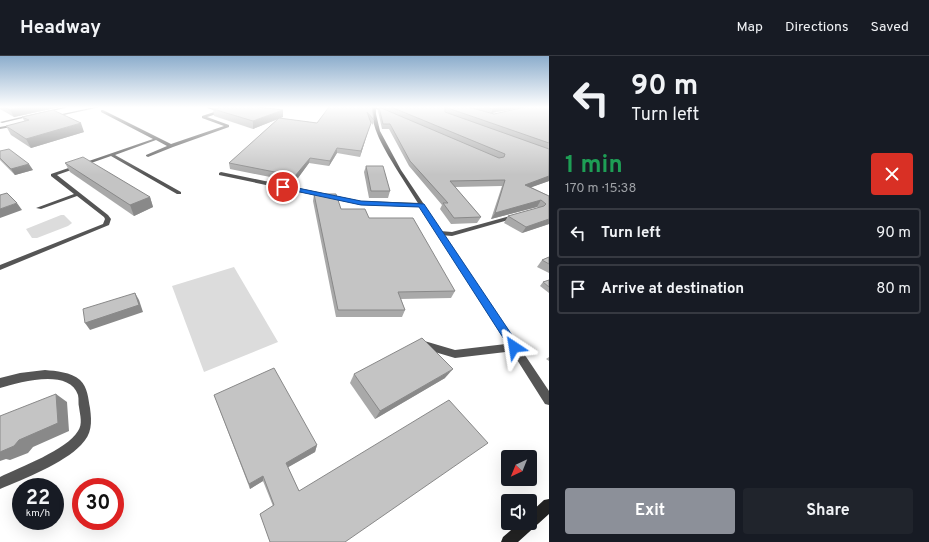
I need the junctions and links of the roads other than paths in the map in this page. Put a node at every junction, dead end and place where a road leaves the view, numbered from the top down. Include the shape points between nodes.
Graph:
1 (138, 130) edge
2 (218, 130) edge
3 (378, 130) edge
4 (156, 139) junction
5 (171, 146) junction
6 (112, 154) junction
7 (148, 156) dead end
8 (221, 174) dead end
9 (179, 193) dead end
10 (78, 194) junction
11 (421, 205) junction
12 (39, 208) dead end
13 (523, 214) edge
14 (440, 233) junction
15 (0, 268) edge
16 (416, 342) edge
17 (514, 347) junction
18 (0, 383) edge
19 (549, 400) edge
20 (0, 483) edge
21 (549, 505) edge
22 (537, 515) edge
23 (521, 530) edge
24 (508, 542) edge

1 - 4 street
2 - 5 street
3 - 11 street
4 - 5 street
4 - 6 street
5 - 7 street
6 - 9 street
6 - 10 street via 53,175
8 - 11 street via 361,203
10 - 12 street
10 - 15 street via 106,216 106,225
11 - 14 street
13 - 14 street via 452,234
14 - 17 street
16 - 17 street via 455,354
17 - 19 street
18 - 20 street via 45,374 73,381 82,392 87,422 82,436 71,448
21 - 22 main road
23 - 24 main road

